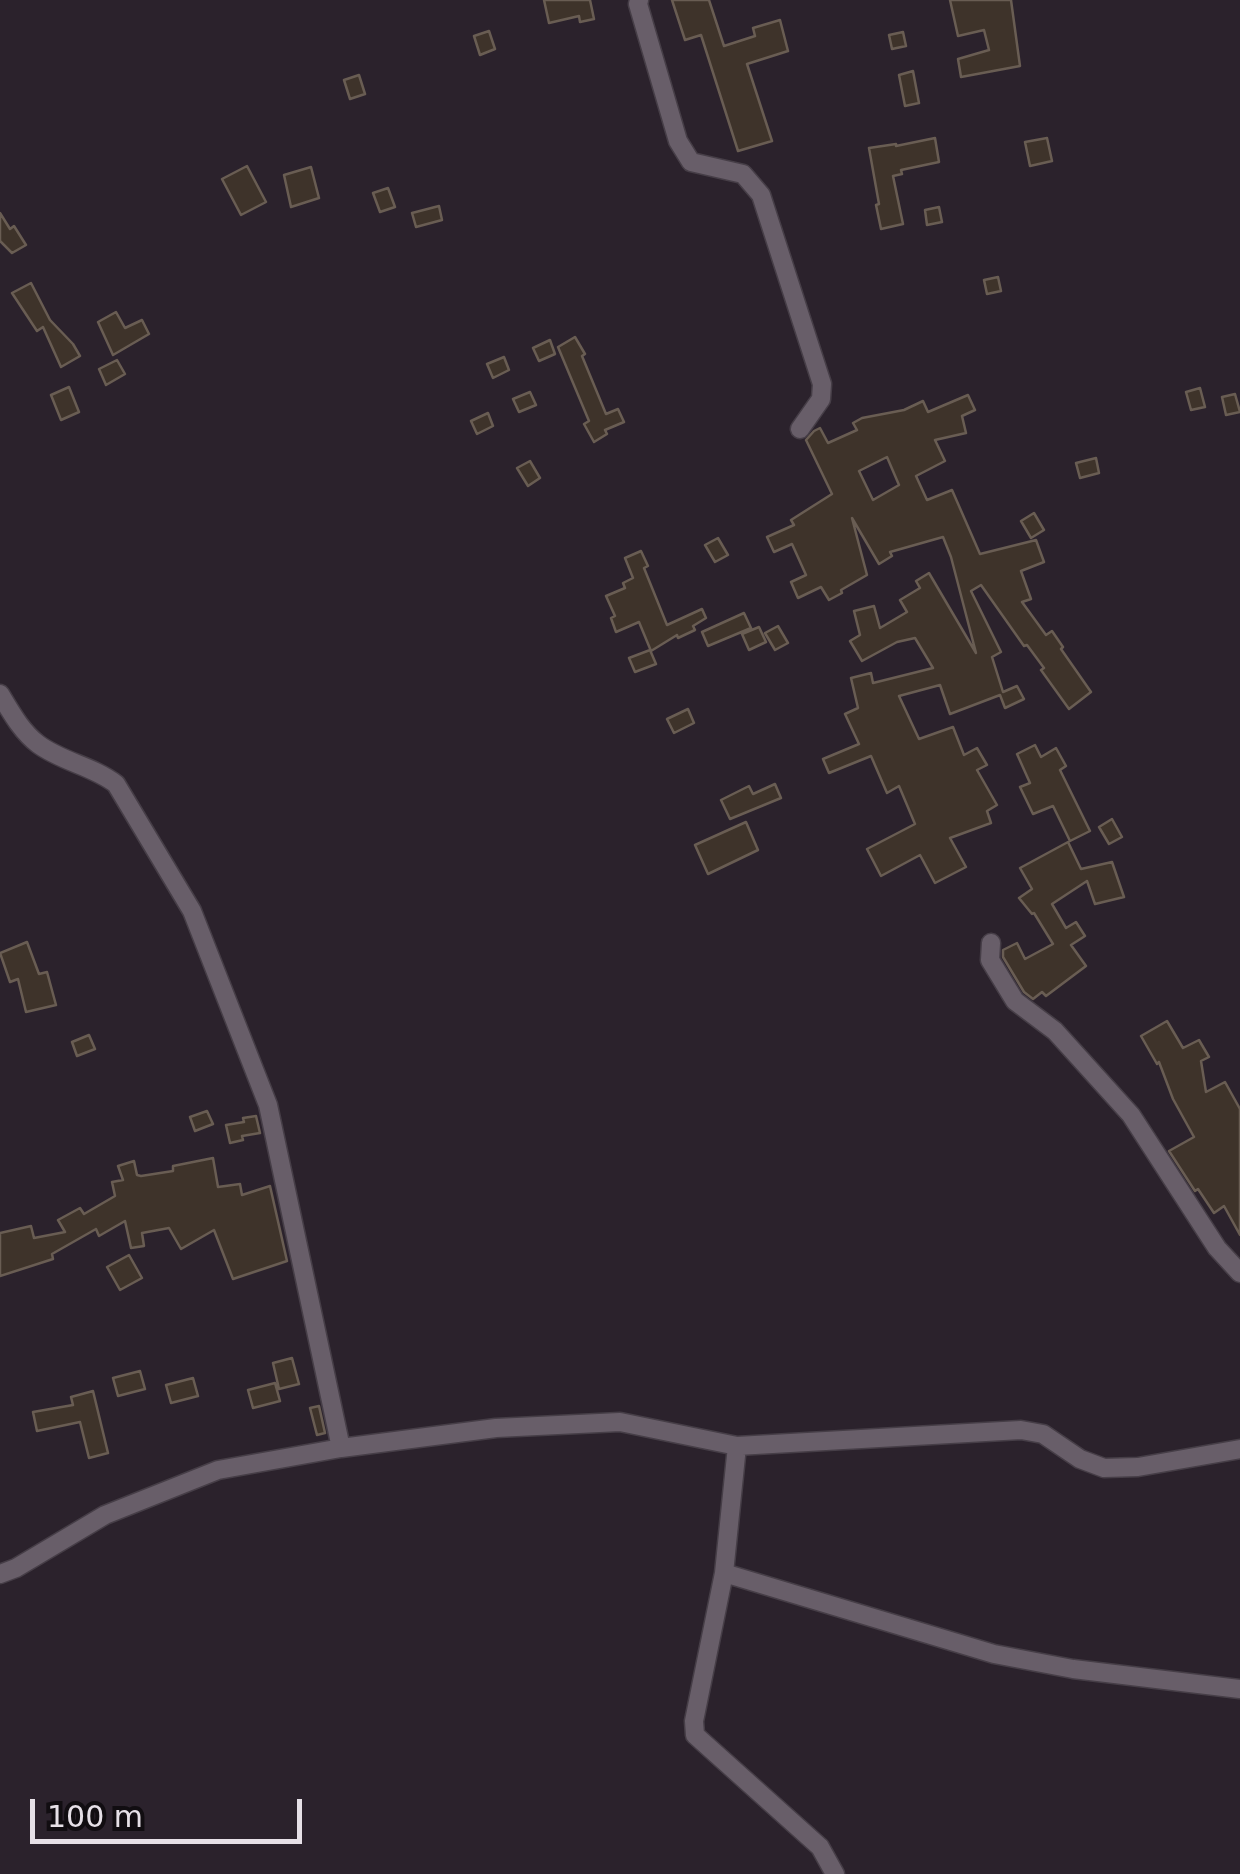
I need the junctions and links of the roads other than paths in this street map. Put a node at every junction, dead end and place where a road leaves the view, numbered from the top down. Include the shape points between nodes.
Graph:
1 (639, 0) edge
2 (800, 429) dead end
3 (0, 694) edge
4 (991, 944) dead end
5 (1240, 1273) edge
6 (737, 1446) junction
7 (341, 1448) junction
8 (1240, 1448) edge
9 (724, 1573) junction
10 (0, 1574) edge
11 (1240, 1688) edge
12 (834, 1874) edge

1 - 2 street via 678,141 691,162 742,174 761,194 822,384 821,398
3 - 7 street via 36,743 116,784 192,911 268,1105
4 - 5 street via 990,960 1015,1001 1055,1031 1131,1115
6 - 7 street via 620,1422 496,1428
6 - 8 street via 1021,1430 1043,1434 1104,1468
6 - 9 street
7 - 10 street via 218,1470 105,1515
9 - 11 street via 994,1654
9 - 12 street via 695,1736 820,1846

